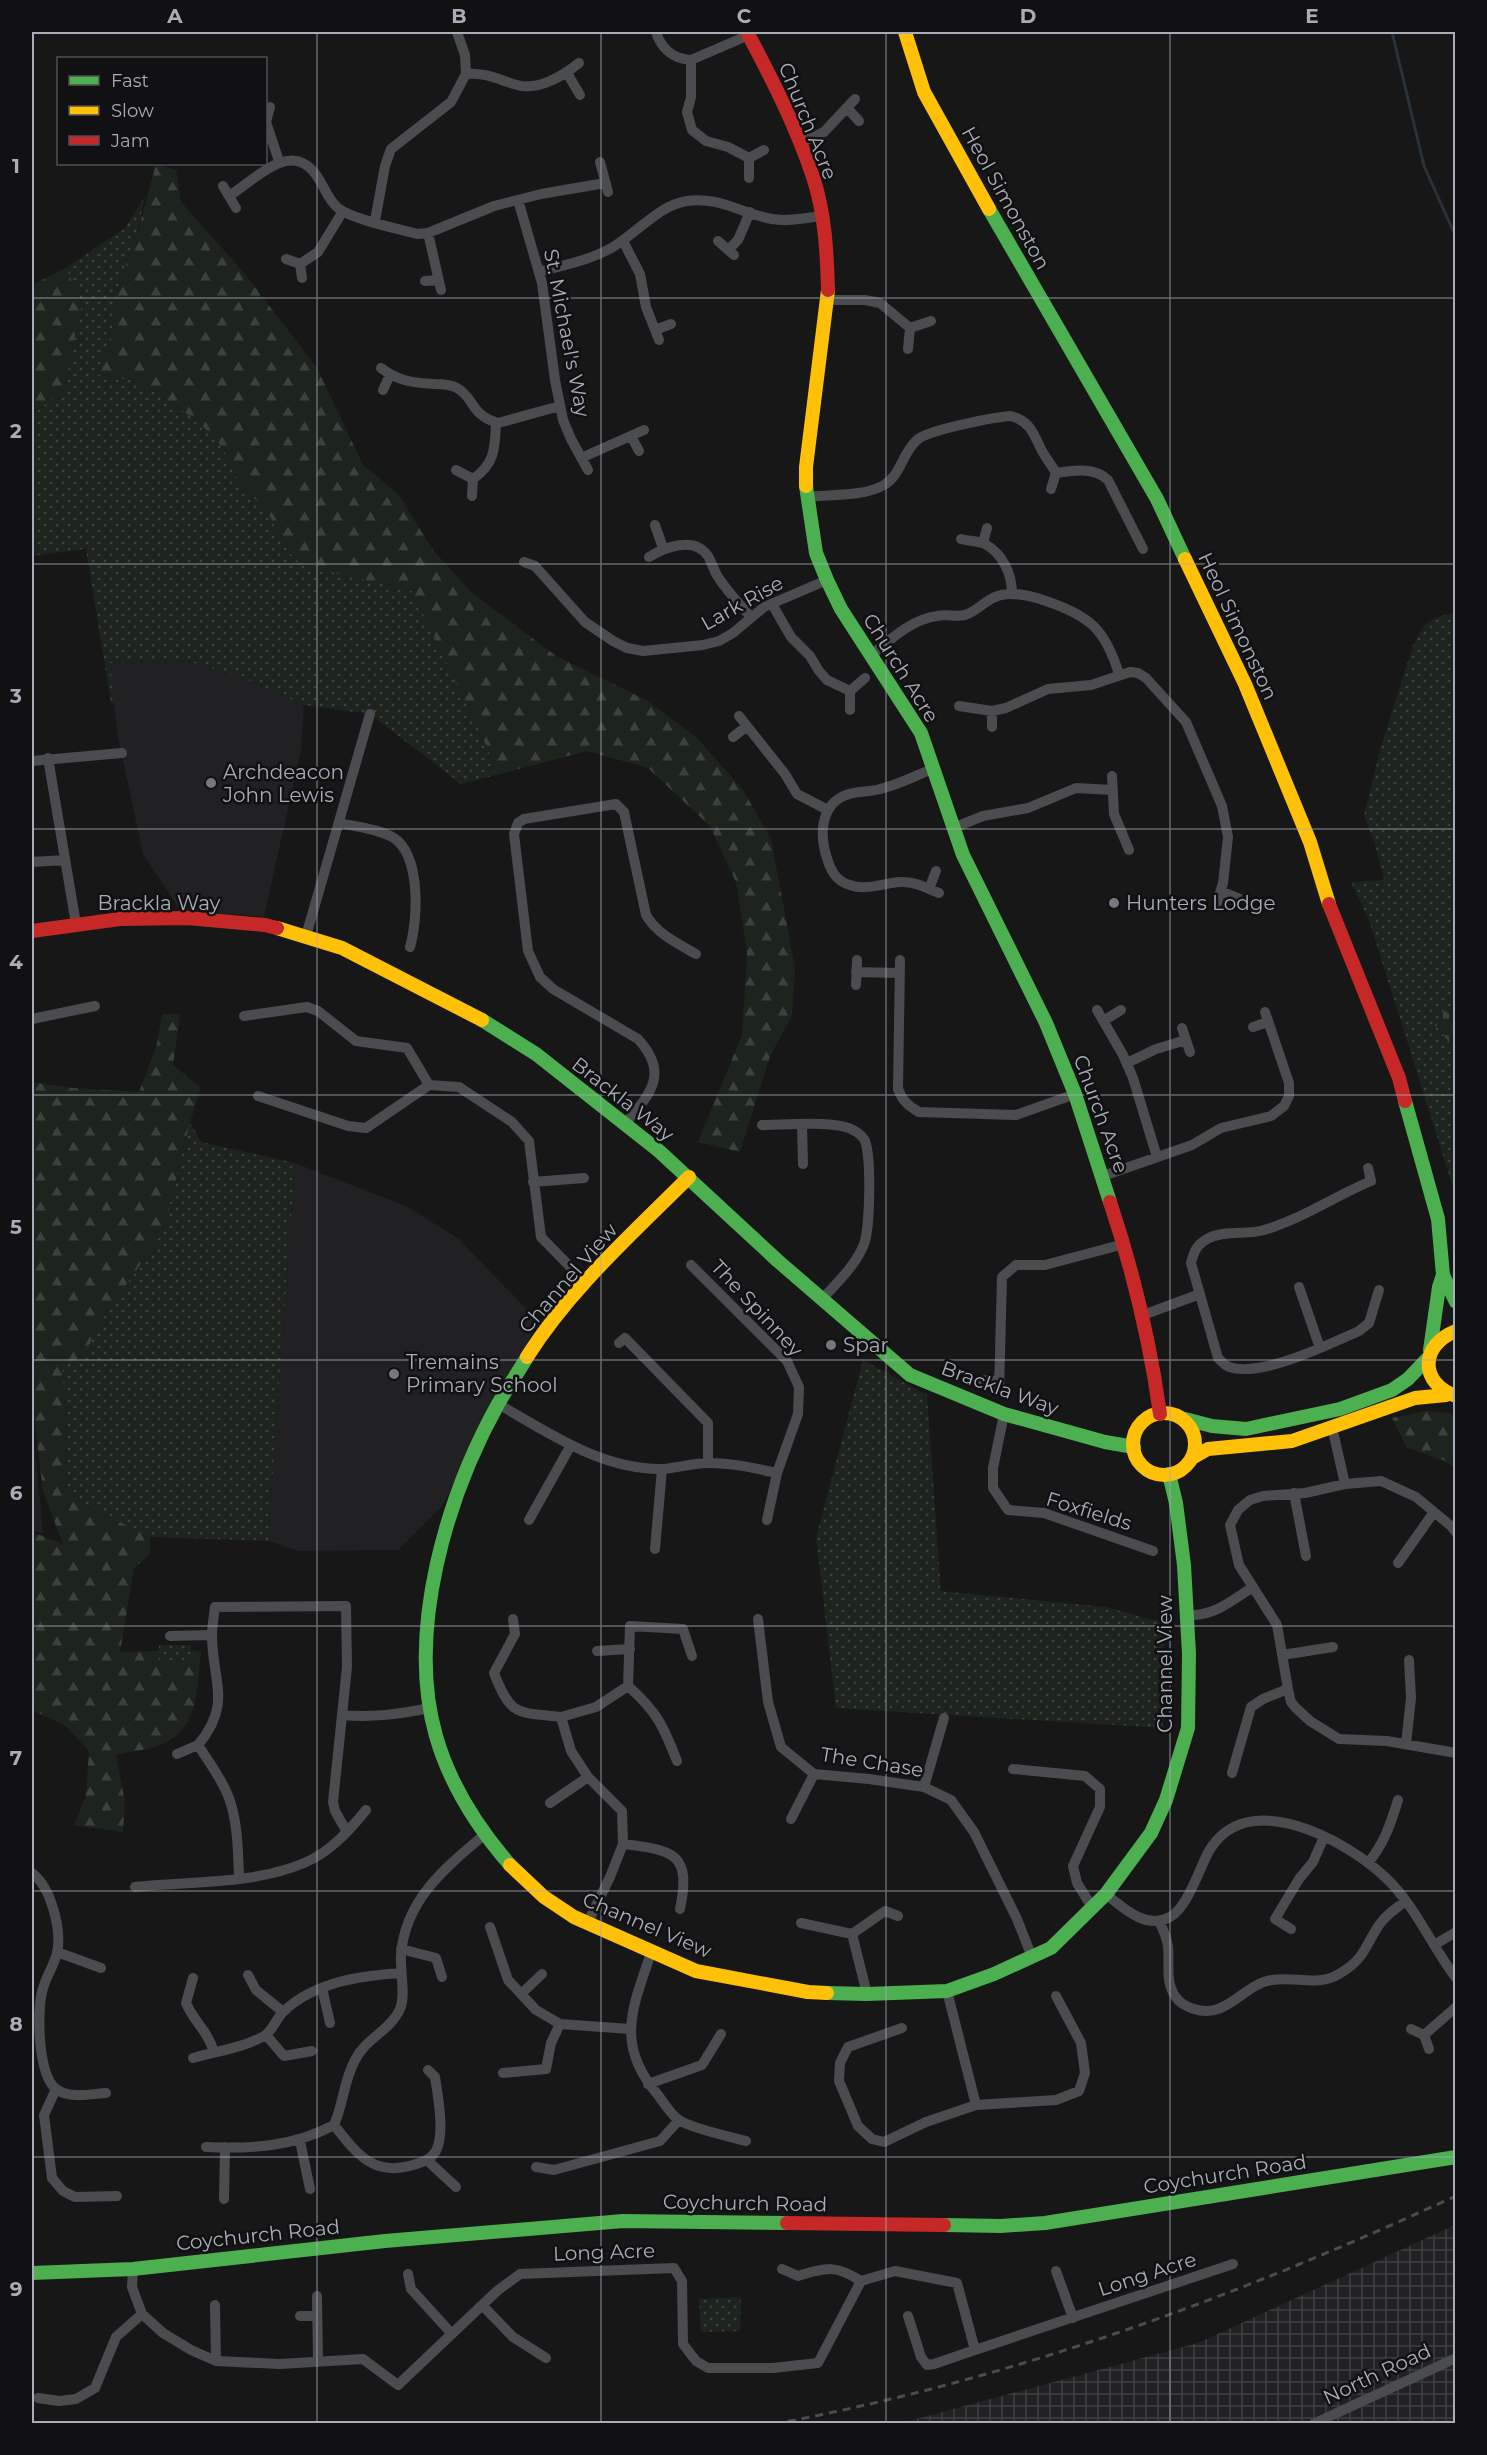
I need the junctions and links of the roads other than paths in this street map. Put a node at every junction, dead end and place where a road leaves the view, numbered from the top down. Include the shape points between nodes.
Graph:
1 (457, 32) edge
2 (656, 32) edge
3 (905, 32) edge
4 (748, 34) edge
5 (691, 60) junction
6 (579, 63) dead end
7 (567, 73) junction
8 (466, 74) junction
9 (580, 95) dead end
10 (855, 99) dead end
11 (270, 107) dead end
12 (847, 108) junction
13 (267, 118) edge
14 (859, 120) dead end
15 (267, 125) edge
16 (800, 143) junction
17 (764, 150) dead end
18 (749, 158) junction
19 (279, 161) junction
20 (600, 162) dead end
21 (749, 178) dead end
22 (222, 186) dead end
23 (229, 196) junction
24 (518, 200) junction
25 (236, 208) dead end
26 (343, 211) junction
27 (750, 212) junction
28 (822, 216) junction
29 (375, 221) junction
30 (428, 233) junction
31 (623, 241) junction
32 (718, 241) dead end
33 (286, 259) dead end
34 (300, 264) junction
35 (539, 272) junction
36 (302, 278) dead end
37 (425, 281) dead end
38 (828, 300) junction
39 (931, 321) dead end
40 (672, 324) dead end
41 (910, 328) junction
42 (908, 349) dead end
43 (381, 368) dead end
44 (390, 375) junction
45 (383, 390) dead end
46 (560, 406) junction
47 (496, 423) junction
48 (644, 430) dead end
49 (631, 436) junction
50 (639, 451) dead end
51 (581, 458) junction
52 (456, 470) dead end
53 (588, 470) dead end
54 (1056, 473) junction
55 (473, 479) junction
56 (1051, 489) dead end
57 (472, 496) dead end
58 (806, 497) junction
59 (655, 525) dead end
60 (987, 528) dead end
61 (961, 539) dead end
62 (983, 543) junction
63 (663, 548) junction
64 (1143, 549) dead end
65 (648, 557) dead end
66 (524, 562) dead end
67 (826, 580) junction
68 (1012, 594) junction
69 (772, 604) junction
70 (751, 617) junction
71 (871, 655) junction
72 (1119, 674) junction
73 (865, 678) dead end
74 (850, 691) junction
75 (959, 706) dead end
76 (850, 710) dead end
77 (992, 711) junction
78 (370, 714) dead end
79 (739, 716) dead end
80 (747, 726) junction
81 (992, 727) dead end
82 (733, 737) dead end
83 (122, 753) dead end
84 (48, 758) junction
85 (32, 761) edge
86 (932, 769) junction
87 (1112, 776) dead end
88 (1112, 790) junction
89 (828, 810) junction
90 (340, 823) junction
91 (953, 828) junction
92 (1129, 850) dead end
93 (65, 860) junction
94 (32, 862) edge
95 (936, 871) dead end
96 (1221, 891) junction
97 (1238, 898) dead end
98 (1218, 903) dead end
99 (76, 924) junction
100 (32, 932) edge
101 (306, 936) junction
102 (410, 948) dead end
103 (696, 954) dead end
104 (900, 960) dead end
105 (900, 973) junction
106 (856, 985) dead end
107 (95, 1006) dead end
108 (1097, 1010) dead end
109 (1121, 1010) dead end
110 (244, 1016) dead end
111 (32, 1019) edge
112 (1103, 1021) junction
113 (1253, 1027) dead end
114 (1182, 1028) dead end
115 (1186, 1040) junction
116 (1190, 1052) dead end
117 (1127, 1063) junction
118 (429, 1085) junction
119 (1075, 1094) junction
120 (258, 1096) dead end
121 (625, 1124) junction
122 (762, 1125) dead end
123 (802, 1125) junction
124 (1157, 1157) junction
125 (803, 1164) dead end
126 (1368, 1168) dead end
127 (1103, 1176) junction
128 (689, 1177) junction
129 (584, 1178) dead end
130 (532, 1182) junction
131 (1124, 1244) junction
132 (691, 1265) dead end
133 (1443, 1275) junction
134 (585, 1282) junction
135 (1299, 1287) dead end
136 (1379, 1290) dead end
137 (1200, 1294) junction
138 (822, 1299) junction
139 (1455, 1302) edge
140 (1143, 1315) junction
141 (1455, 1331) edge
142 (619, 1342) dead end
143 (1320, 1348) junction
144 (1429, 1355) junction
145 (982, 1380) dead end
146 (1451, 1396) edge
147 (498, 1404) junction
148 (1005, 1414) junction
149 (1160, 1414) junction
150 (1185, 1419) junction
151 (1332, 1427) junction
152 (571, 1445) junction
153 (1134, 1447) junction
154 (1192, 1458) junction
155 (708, 1463) junction
156 (662, 1469) junction
157 (777, 1473) junction
158 (1169, 1474) junction
159 (1345, 1484) junction
160 (1294, 1493) junction
161 (1434, 1512) junction
162 (529, 1520) dead end
163 (767, 1520) dead end
164 (1455, 1533) edge
165 (655, 1550) dead end
166 (1153, 1551) dead end
167 (1306, 1556) dead end
168 (1398, 1563) dead end
169 (1253, 1587) junction
170 (1187, 1615) junction
171 (513, 1619) dead end
172 (758, 1619) dead end
173 (212, 1635) junction
174 (170, 1636) dead end
175 (1333, 1647) dead end
176 (630, 1649) junction
177 (597, 1651) dead end
178 (1282, 1655) junction
179 (692, 1656) dead end
180 (1409, 1660) dead end
181 (628, 1686) junction
182 (1288, 1689) junction
183 (430, 1708) junction
184 (342, 1715) junction
185 (561, 1717) junction
186 (944, 1718) dead end
187 (1406, 1744) junction
188 (198, 1745) junction
189 (1455, 1753) edge
190 (177, 1754) dead end
191 (677, 1761) dead end
192 (1013, 1769) dead end
193 (1232, 1773) dead end
194 (814, 1774) junction
195 (588, 1777) junction
196 (924, 1787) junction
197 (1398, 1800) dead end
198 (550, 1803) dead end
199 (366, 1810) dead end
200 (1381, 1810) dead end
201 (1394, 1814) junction
202 (791, 1819) dead end
203 (348, 1832) junction
204 (484, 1835) junction
205 (1324, 1837) junction
206 (623, 1844) junction
207 (1368, 1863) junction
208 (32, 1873) edge
209 (239, 1878) junction
210 (135, 1887) dead end
211 (1106, 1894) junction
212 (1406, 1901) junction
213 (1092, 1907) junction
214 (681, 1909) dead end
215 (898, 1916) dead end
216 (1159, 1921) junction
217 (801, 1923) dead end
218 (587, 1924) junction
219 (490, 1927) dead end
220 (1291, 1929) dead end
221 (1455, 1932) edge
222 (852, 1934) junction
223 (1434, 1945) junction
224 (401, 1949) junction
225 (57, 1952) junction
226 (651, 1953) junction
227 (1032, 1957) junction
228 (101, 1968) dead end
229 (400, 1973) junction
230 (542, 1974) dead end
231 (249, 1975) dead end
232 (442, 1977) dead end
233 (193, 1978) dead end
234 (1455, 1978) edge
235 (322, 1988) junction
236 (947, 1991) junction
237 (521, 1994) junction
238 (867, 1995) junction
239 (1056, 1996) dead end
240 (1455, 2007) edge
241 (283, 2012) junction
242 (330, 2023) dead end
243 (560, 2024) junction
244 (902, 2028) dead end
245 (630, 2029) junction
246 (1411, 2029) dead end
247 (721, 2034) dead end
248 (266, 2035) junction
249 (1424, 2035) junction
250 (1429, 2049) dead end
251 (312, 2051) dead end
252 (214, 2052) junction
253 (193, 2058) dead end
254 (428, 2070) dead end
255 (503, 2073) dead end
256 (648, 2084) junction
257 (56, 2089) junction
258 (106, 2093) dead end
259 (976, 2105) junction
260 (679, 2120) junction
261 (334, 2125) junction
262 (300, 2140) junction
263 (746, 2141) dead end
264 (206, 2147) dead end
265 (225, 2147) junction
266 (1455, 2157) edge
267 (428, 2161) junction
268 (536, 2167) dead end
269 (456, 2187) dead end
270 (310, 2189) dead end
271 (117, 2196) dead end
272 (224, 2199) dead end
273 (1233, 2264) dead end
274 (133, 2269) junction
275 (782, 2269) dead end
276 (1056, 2271) dead end
277 (32, 2273) edge
278 (408, 2274) dead end
279 (861, 2281) junction
280 (317, 2296) dead end
281 (215, 2305) dead end
282 (482, 2305) junction
283 (142, 2314) junction
284 (300, 2316) dead end
285 (315, 2316) junction
286 (908, 2316) dead end
287 (1072, 2318) junction
288 (452, 2334) junction
289 (975, 2350) junction
290 (546, 2358) dead end
291 (1455, 2358) edge
292 (216, 2361) junction
293 (318, 2361) junction
294 (38, 2398) dead end
295 (1313, 2424) edge

1 - 8 street via 465,54
2 - 5 street via 660,44 671,54
3 - 133 street, Heol Simonston via 924,92 1157,499 1245,684 1310,842 1326,896 1399,1078 1438,1219
4 - 5 street
4 - 16 street, Church Acre
5 - 18 street via 687,112 692,130 706,141
6 - 7 street
7 - 8 street via 533,87 481,73
7 - 9 street
8 - 29 street via 451,102 391,149
10 - 12 street
11 - 13 street
12 - 14 street
12 - 16 street via 824,132
15 - 19 street
16 - 28 street, Church Acre
17 - 18 street
18 - 21 street
19 - 23 street
19 - 26 street via 290,160 312,169
20 - 24 street via 606,187
22 - 23 street
23 - 25 street
24 - 30 street
24 - 35 street, St. Michael's Way
26 - 29 street
26 - 34 street via 318,252
27 - 28 street via 789,220
27 - 31 street via 718,201 684,201 665,209
27 - 32 street via 731,252
28 - 38 street, Church Acre
29 - 30 street via 417,234
30 - 37 street via 439,285
31 - 35 street via 595,256
31 - 40 street via 640,274 646,307 657,335
33 - 34 street
34 - 36 street
35 - 46 street, St. Michael's Way
38 - 41 street via 880,303
38 - 58 street, Church Acre via 806,467
39 - 41 street
41 - 42 street
43 - 44 street
44 - 45 street
44 - 47 street via 406,382 456,387 474,410
46 - 47 street
46 - 51 street, St. Michael's Way
47 - 55 street via 494,451 484,471
48 - 49 street
49 - 50 street
49 - 51 street
51 - 53 street, St. Michael's Way
52 - 55 street
54 - 56 street
54 - 58 street via 1029,426 1011,416 999,417 932,432 917,440 897,472 873,490
54 - 64 street via 1074,470 1102,474
55 - 57 street
58 - 67 street, Church Acre via 816,553
59 - 63 street
60 - 62 street
61 - 62 street
62 - 68 street via 1008,569
63 - 65 street
63 - 70 street via 698,548
66 - 70 street, Lark Rise via 535,566 613,641 627,648 643,651 703,645 733,633
67 - 69 street, Lark Rise
67 - 71 street, Church Acre
68 - 71 street via 998,596 964,615 921,620
68 - 72 street via 1038,598 1083,617 1110,648
69 - 70 street, Lark Rise
69 - 74 street via 791,638 827,680
71 - 86 street, Church Acre via 921,733
72 - 77 street via 1091,685 1048,689
72 - 96 street via 1138,673 1146,678 1186,722 1196,742 1226,821 1228,837
73 - 74 street
74 - 76 street
75 - 77 street
77 - 81 street
78 - 90 street
79 - 80 street
80 - 82 street
80 - 89 street via 797,794
83 - 84 street
84 - 85 street
84 - 93 street
86 - 89 street via 882,789 850,793
86 - 91 street, Church Acre
87 - 88 street
88 - 91 street via 1076,788 1028,808 983,816
88 - 92 street via 1117,825
89 - 95 street via 824,849 836,878 848,885 861,888 901,882 934,891
90 - 101 street
90 - 102 street via 387,834 403,846 414,889 416,919
91 - 119 street, Church Acre via 975,884 1046,1023
93 - 94 street
93 - 99 street
96 - 97 street
96 - 98 street
99 - 100 street, Brackla Way
99 - 101 street, Brackla Way via 187,918 265,926
101 - 121 street, Brackla Way via 342,948 480,1019 536,1054
103 - 121 street via 660,933 645,915 624,813 616,804 518,823 514,834 532,964 553,989 638,1039 653,1062 654,1085
104 - 105 street
105 - 106 street via 856,966
105 - 119 street via 898,1089 910,1107 919,1112 1016,1115
107 - 111 street
108 - 112 street
109 - 112 street
110 - 118 street via 307,1007 318,1011 356,1041 407,1048
112 - 117 street
113 - 124 street via 1266,1017 1289,1083 1284,1106 1271,1116 1221,1128 1192,1145
114 - 115 street
115 - 116 street
115 - 117 street
117 - 124 street
118 - 120 street via 366,1128 348,1126
118 - 130 street via 459,1087 512,1122 529,1141
119 - 127 street, Church Acre
121 - 128 street, Brackla Way
122 - 123 street
123 - 125 street
123 - 138 street via 839,1124 853,1129 864,1139 867,1156 869,1220 864,1244
124 - 127 street
126 - 137 street via 1372,1187 1263,1230 1212,1237 1200,1243 1191,1263
127 - 131 street, Church Acre
128 - 134 street, Channel View
128 - 138 street, Brackla Way
129 - 130 street
130 - 134 street via 541,1237
131 - 140 street, Church Acre
131 - 145 street via 1046,1265 1016,1265 1008,1270 1000,1286 999,1386
132 - 157 street, The Spinney via 788,1361 799,1387 798,1414
133 - 139 street, Heol Simonston
133 - 144 street, Heol Simonston
134 - 147 street, Channel View via 554,1318
135 - 143 street
136 - 143 street via 1369,1323
137 - 140 street
137 - 143 street via 1218,1358 1226,1366 1254,1369
138 - 148 street, Brackla Way via 910,1375
140 - 149 street, Church Acre
141 - 144 street via 1440,1338
142 - 155 street via 625,1338 708,1424
144 - 146 street via 1429,1373 1436,1386
144 - 150 street via 1408,1379 1392,1390 1340,1409 1246,1429
146 - 151 street via 1415,1398
147 - 152 street
147 - 183 street, Channel View via 461,1485 429,1599 425,1671
148 - 153 street, Brackla Way
148 - 166 street, Foxfields via 993,1468 993,1488 1008,1510 1044,1513
149 - 150 street
149 - 153 street via 1141,1424 1135,1433
150 - 154 street via 1192,1430
151 - 154 street via 1292,1441 1208,1449
151 - 159 street
152 - 156 street via 604,1460
152 - 162 street
153 - 158 street via 1136,1459 1144,1468 1155,1474
154 - 158 street via 1179,1471
155 - 156 street
155 - 157 street
156 - 165 street
157 - 163 street, The Spinney
158 - 170 street, Channel View via 1178,1517
159 - 160 street
159 - 161 street via 1381,1482 1416,1497
160 - 167 street
160 - 169 street via 1250,1500 1238,1510 1230,1525 1239,1565
161 - 164 street
161 - 168 street
169 - 170 street via 1224,1607 1200,1616
169 - 178 street via 1277,1625
170 - 211 street, Channel View via 1188,1728 1166,1800 1150,1833
171 - 185 street via 515,1634 494,1673 504,1699 519,1712
172 - 194 street, The Chase via 768,1702 781,1747
173 - 174 street
173 - 184 street via 215,1607 346,1606 347,1667
173 - 188 street via 218,1707 214,1722
175 - 178 street
176 - 177 street
176 - 179 street via 630,1626 683,1629
176 - 181 street
178 - 182 street
180 - 187 street via 1411,1698
181 - 185 street via 596,1707
181 - 191 street via 650,1706
182 - 187 street via 1296,1708 1339,1739
182 - 193 street via 1251,1707
183 - 184 street via 366,1717
183 - 204 street, Channel View via 446,1765
184 - 203 street via 333,1802 334,1811
185 - 195 street via 571,1751
186 - 196 street
187 - 189 street
188 - 190 street
188 - 209 street via 229,1798 236,1828
192 - 213 street via 1085,1776 1100,1789 1100,1807 1073,1866 1077,1883
194 - 196 street, The Chase
194 - 202 street
195 - 198 street
195 - 206 street via 622,1810
196 - 227 street, The Chase via 951,1800 974,1832
197 - 201 street
199 - 203 street
200 - 201 street
201 - 207 street via 1379,1849
203 - 209 street via 305,1863
204 - 218 street, Channel View via 544,1897
204 - 224 street via 423,1892 411,1912
205 - 207 street
205 - 216 street via 1301,1826 1268,1821 1246,1822 1232,1828 1210,1849 1181,1908
205 - 220 street via 1313,1862 1275,1918
206 - 214 street via 671,1852 684,1878
206 - 218 street
207 - 212 street
208 - 225 street via 48,1894 55,1914
209 - 210 street
211 - 213 street, Channel View
211 - 216 street via 1144,1920
212 - 216 street via 1386,1916 1362,1956 1340,1974 1310,1982 1272,1980 1256,1984 1226,2006 1213,2010 1200,2011 1178,2000 1171,1988 1168,1948
212 - 223 street
213 - 227 street, Channel View via 1051,1948
215 - 222 street via 885,1911
217 - 222 street
218 - 226 street, Channel View
219 - 237 street via 508,1980
221 - 223 street
222 - 238 street
223 - 234 street
224 - 229 street
224 - 232 street via 436,1958
225 - 228 street
225 - 257 street via 41,2000 44,2069
226 - 238 street, Channel View via 696,1971 808,1992
226 - 245 street via 635,1999
227 - 236 street, Channel View
229 - 235 street via 365,1976
229 - 261 street via 404,1996 401,2008 354,2061
230 - 237 street
231 - 241 street via 256,1990
233 - 252 street via 186,2003 210,2038
235 - 241 street via 303,1996
235 - 242 street
236 - 238 street, Channel View
236 - 259 street
237 - 243 street via 536,2010
239 - 259 street via 1081,2043 1085,2073 1079,2091 1056,2100
240 - 249 street
241 - 248 street
243 - 245 street
243 - 255 street via 546,2069
244 - 259 street via 848,2047 840,2063 839,2081 858,2126 872,2139 884,2142 926,2121
245 - 256 street via 633,2055
246 - 249 street
247 - 256 street via 702,2065
248 - 251 street via 284,2055
248 - 252 street
249 - 250 street
252 - 253 street
254 - 267 street via 435,2077 440,2136
256 - 260 street
257 - 258 street via 65,2094
257 - 271 street via 44,2115 52,2178 63,2191 75,2197
260 - 263 street
260 - 268 street via 660,2140 554,2170
261 - 262 street
261 - 267 street via 375,2166 400,2169
262 - 265 street via 260,2148
262 - 270 street
264 - 265 street
265 - 272 street
266 - 274 street, Coychurch Road via 1045,2223 942,2226 622,2221 385,2241
267 - 269 street
273 - 287 street, Long Acre
274 - 277 street, Coychurch Road
274 - 283 street, Long Acre via 132,2287
275 - 279 street via 798,2276 818,2270 843,2270
276 - 287 street
278 - 288 street via 411,2289
279 - 282 street, Long Acre via 818,2363 773,2368 708,2368 696,2361 684,2344 682,2281 674,2268 520,2274
279 - 289 street via 895,2271 957,2283
280 - 285 street
281 - 292 street
282 - 288 street, Long Acre
282 - 290 street via 513,2337
283 - 292 street, Long Acre via 163,2333
283 - 294 street via 116,2337 95,2388 76,2399
284 - 285 street
285 - 293 street
286 - 289 street, Long Acre via 927,2365
287 - 289 street, Long Acre
288 - 293 street, Long Acre via 398,2385 363,2359
291 - 295 street, North Road
292 - 293 street, Long Acre

